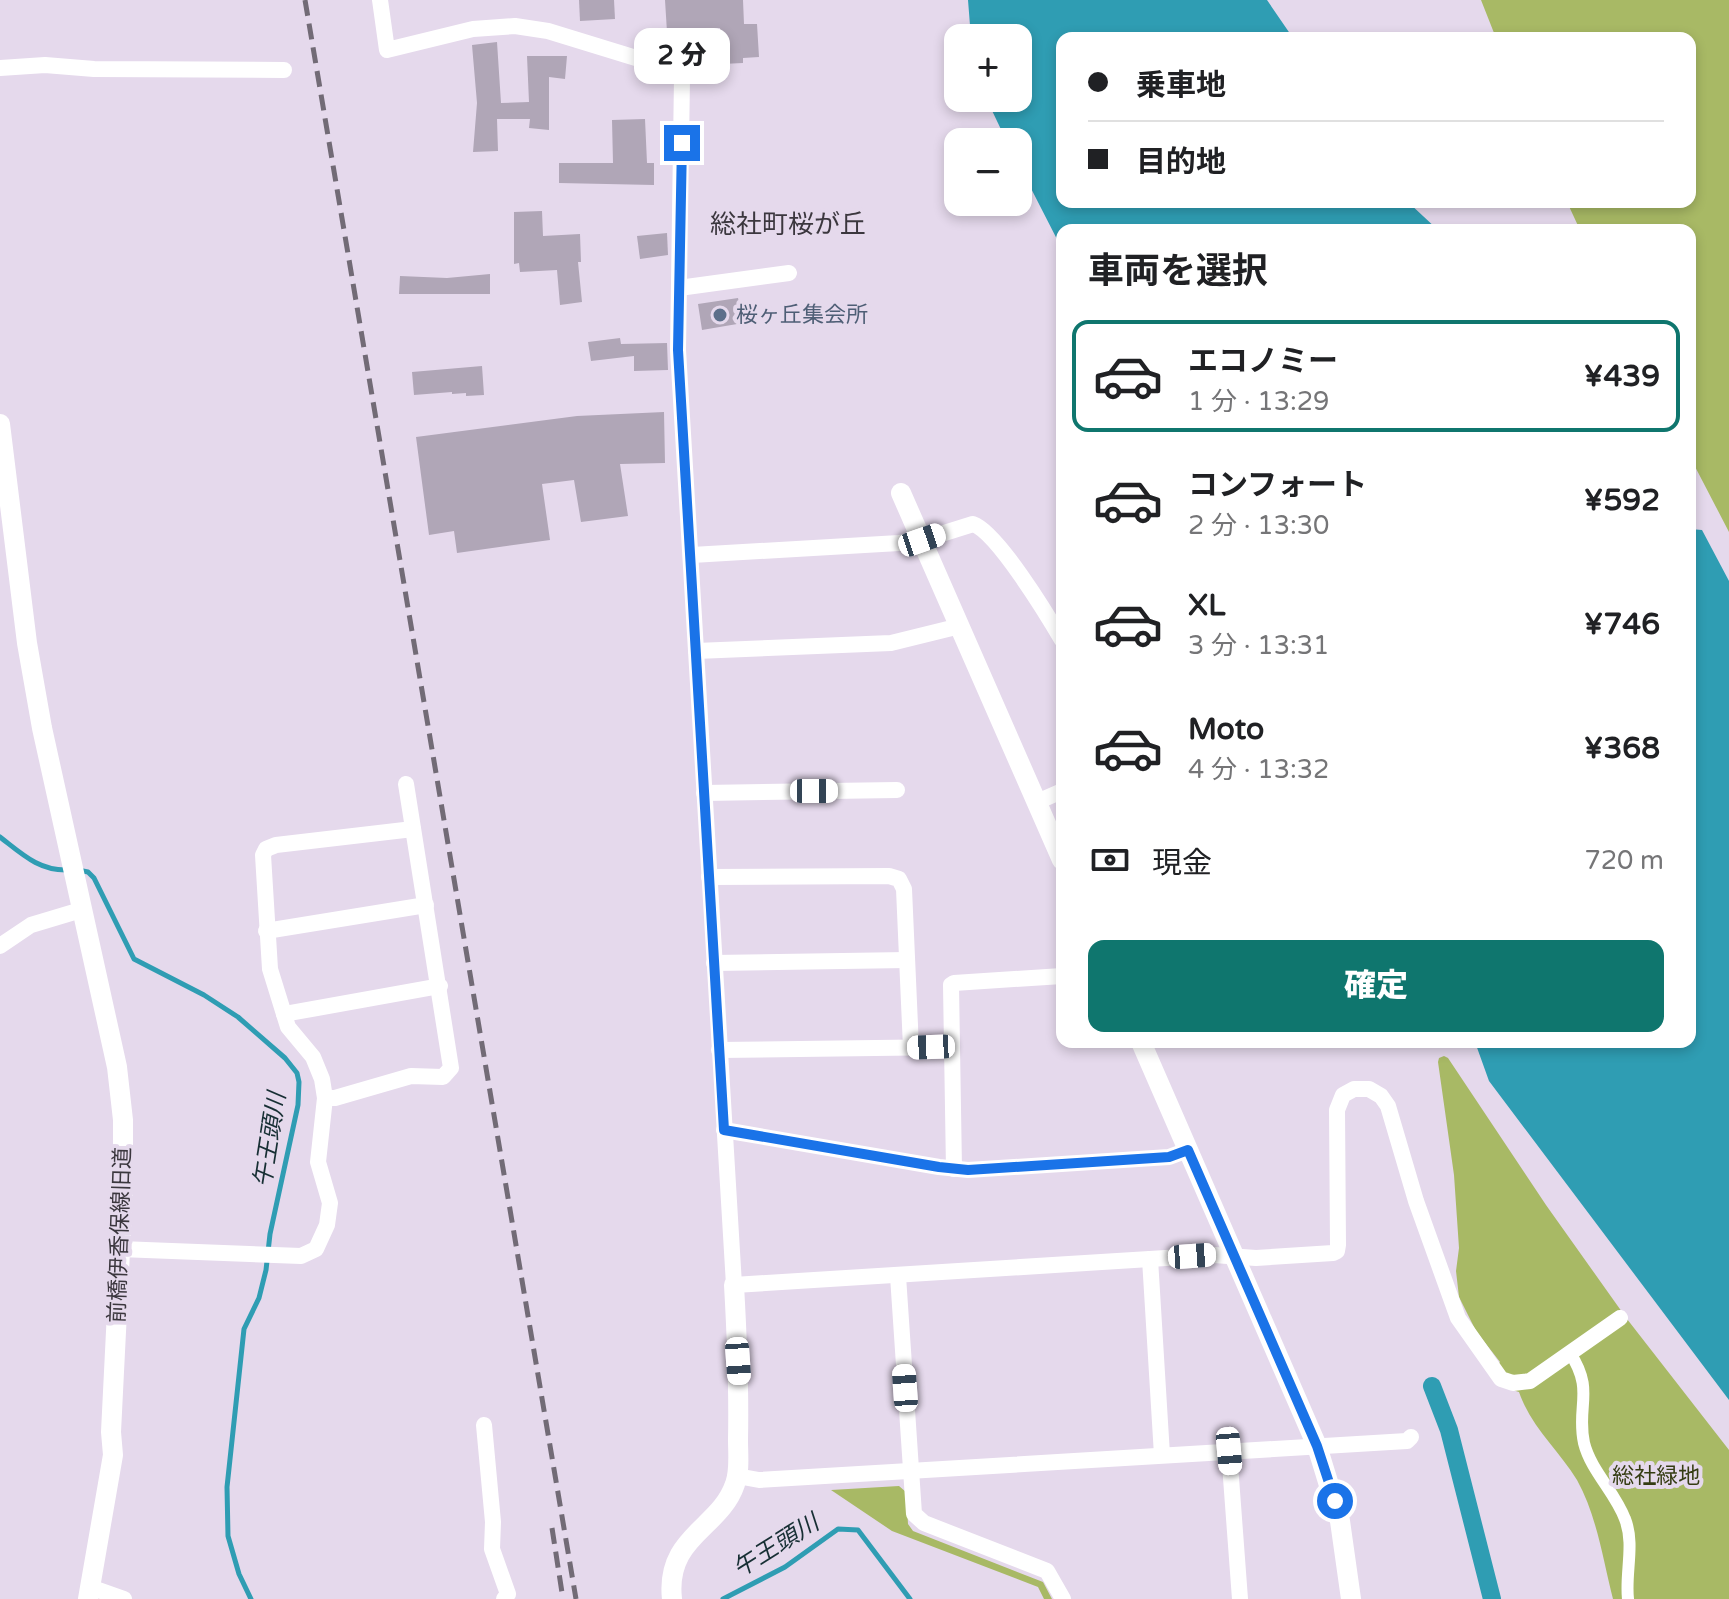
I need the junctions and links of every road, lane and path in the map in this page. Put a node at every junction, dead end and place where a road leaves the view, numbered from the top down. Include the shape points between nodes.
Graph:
1 (380, 0) edge
2 (0, 68) edge
3 (284, 70) dead end
4 (789, 273) dead end
5 (679, 288) junction
6 (0, 424) edge
7 (5, 491) edge
8 (901, 493) dead end
9 (922, 540) junction
10 (692, 555) junction
11 (960, 626) junction
12 (1056, 630) edge
13 (696, 651) junction
14 (406, 784) dead end
15 (897, 790) dead end
16 (704, 793) junction
17 (1056, 794) edge
18 (1037, 802) junction
19 (413, 829) junction
20 (1056, 846) edge
21 (709, 877) junction
22 (426, 905) junction
23 (81, 910) junction
24 (266, 931) junction
25 (0, 946) edge
26 (907, 960) junction
27 (714, 963) junction
28 (1056, 976) edge
29 (440, 986) junction
30 (284, 1014) junction
31 (951, 1047) junction
32 (911, 1048) junction
33 (1144, 1048) edge
34 (719, 1050) junction
35 (325, 1098) junction
36 (724, 1130) junction
37 (1188, 1150) junction
38 (954, 1169) junction
39 (120, 1249) junction
40 (1236, 1256) junction
41 (1150, 1259) junction
42 (898, 1276) junction
43 (734, 1285) junction
44 (1620, 1318) dead end
45 (1570, 1353) junction
46 (484, 1425) dead end
47 (1411, 1437) dead end
48 (1317, 1446) junction
49 (1229, 1451) junction
50 (1162, 1455) junction
51 (910, 1472) junction
52 (737, 1476) junction
53 (89, 1593) edge
54 (124, 1599) edge
55 (504, 1599) edge
56 (672, 1599) edge
57 (1063, 1599) edge
58 (1240, 1599) edge
59 (1351, 1599) edge
60 (1628, 1599) edge

1 - 5 street via 387,50 473,29 515,26 548,31 681,75
2 - 3 street
4 - 5 street
5 - 10 street via 678,350
6 - 7 street, 前橋伊香保線旧道
7 - 23 street, 前橋伊香保線旧道 via 27,643
8 - 9 street
9 - 10 street
9 - 11 street
9 - 12 street via 967,524 980,526
10 - 13 street
11 - 13 street via 891,643
11 - 18 street
13 - 16 street
14 - 19 street
15 - 16 street
16 - 21 street
17 - 18 street
18 - 20 street
19 - 22 street
19 - 24 street via 266,849
21 - 26 street via 899,879
21 - 27 street
22 - 24 street
22 - 29 street
23 - 25 street via 31,925
23 - 39 street, 前橋伊香保線旧道 via 120,1084
24 - 30 street via 270,969
26 - 27 street
26 - 32 street
27 - 34 street
28 - 31 street via 951,985
29 - 30 street
29 - 35 street via 452,1064 447,1075 411,1076
30 - 35 street via 313,1057
31 - 32 street
31 - 38 street
32 - 34 street
33 - 37 street
34 - 36 street
35 - 39 street via 318,1162 330,1203 324,1234 311,1254
36 - 38 street
36 - 43 street
37 - 38 street via 1169,1157
37 - 40 street
39 - 53 street, 前橋伊香保線旧道 via 113,1455
40 - 41 street
40 - 45 street via 1337,1251 1337,1110 1348,1091 1375,1091 1388,1106 1452,1304 1487,1362 1501,1379 1519,1383
40 - 48 street
41 - 42 street
41 - 50 street
42 - 43 street
42 - 51 street
43 - 52 street
44 - 45 street
45 - 60 street via 1584,1381 1588,1456 1627,1526
46 - 55 street via 492,1549 507,1585
47 - 48 street
48 - 49 street
48 - 59 street via 1340,1521
49 - 50 street
49 - 58 street
50 - 51 street
51 - 52 street via 759,1480
51 - 57 street via 914,1514 921,1522 1047,1571
52 - 56 street via 727,1499 678,1559
53 - 54 street

